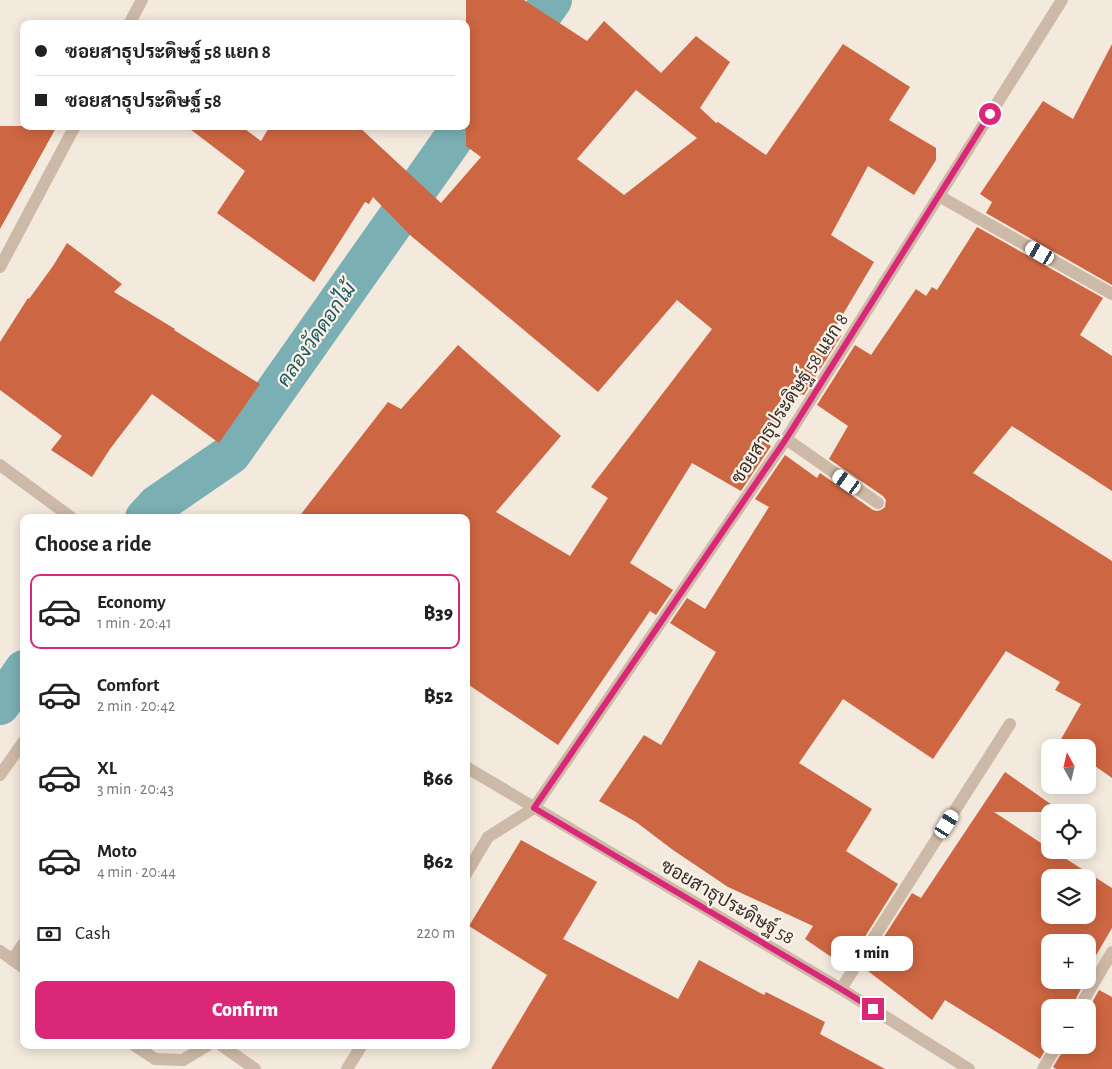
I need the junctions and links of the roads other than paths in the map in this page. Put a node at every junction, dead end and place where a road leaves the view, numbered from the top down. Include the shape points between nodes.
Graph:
1 (142, 0) edge
2 (1062, 0) edge
3 (131, 20) edge
4 (73, 130) edge
5 (939, 196) junction
6 (0, 267) edge
7 (1112, 294) edge
8 (786, 439) junction
9 (0, 465) edge
10 (878, 503) dead end
11 (67, 514) edge
12 (1010, 724) dead end
13 (20, 748) edge
14 (470, 769) edge
15 (0, 775) edge
16 (534, 808) junction
17 (470, 867) edge
18 (20, 949) edge
19 (0, 951) edge
20 (1112, 952) edge
21 (12, 960) junction
22 (20, 965) edge
23 (841, 989) junction
24 (1084, 999) edge
25 (140, 1049) edge
26 (201, 1049) edge
27 (227, 1049) edge
28 (360, 1049) edge
29 (1052, 1054) edge
30 (255, 1069) edge
31 (347, 1069) edge
32 (969, 1069) edge
33 (1043, 1069) edge

1 - 3 street
2 - 5 street, ซอยสาธุประดิษฐ์ 58 แยก 8
4 - 6 street
5 - 7 street
5 - 8 street, ซอยสาธุประดิษฐ์ 58 แยก 8
8 - 10 street
8 - 16 street, ซอยสาธุประดิษฐ์ 58 แยก 8
9 - 11 street
12 - 23 street
13 - 15 street
14 - 16 street, ซอยสาธุประดิษฐ์ 58
16 - 17 street via 488,837
16 - 23 street, ซอยสาธุประดิษฐ์ 58
18 - 21 street
19 - 21 street
20 - 24 street
21 - 22 street
23 - 32 street, ซอยสาธุประดิษฐ์ 58
25 - 26 street via 155,1059 182,1060
27 - 30 street
28 - 31 street
29 - 33 street

